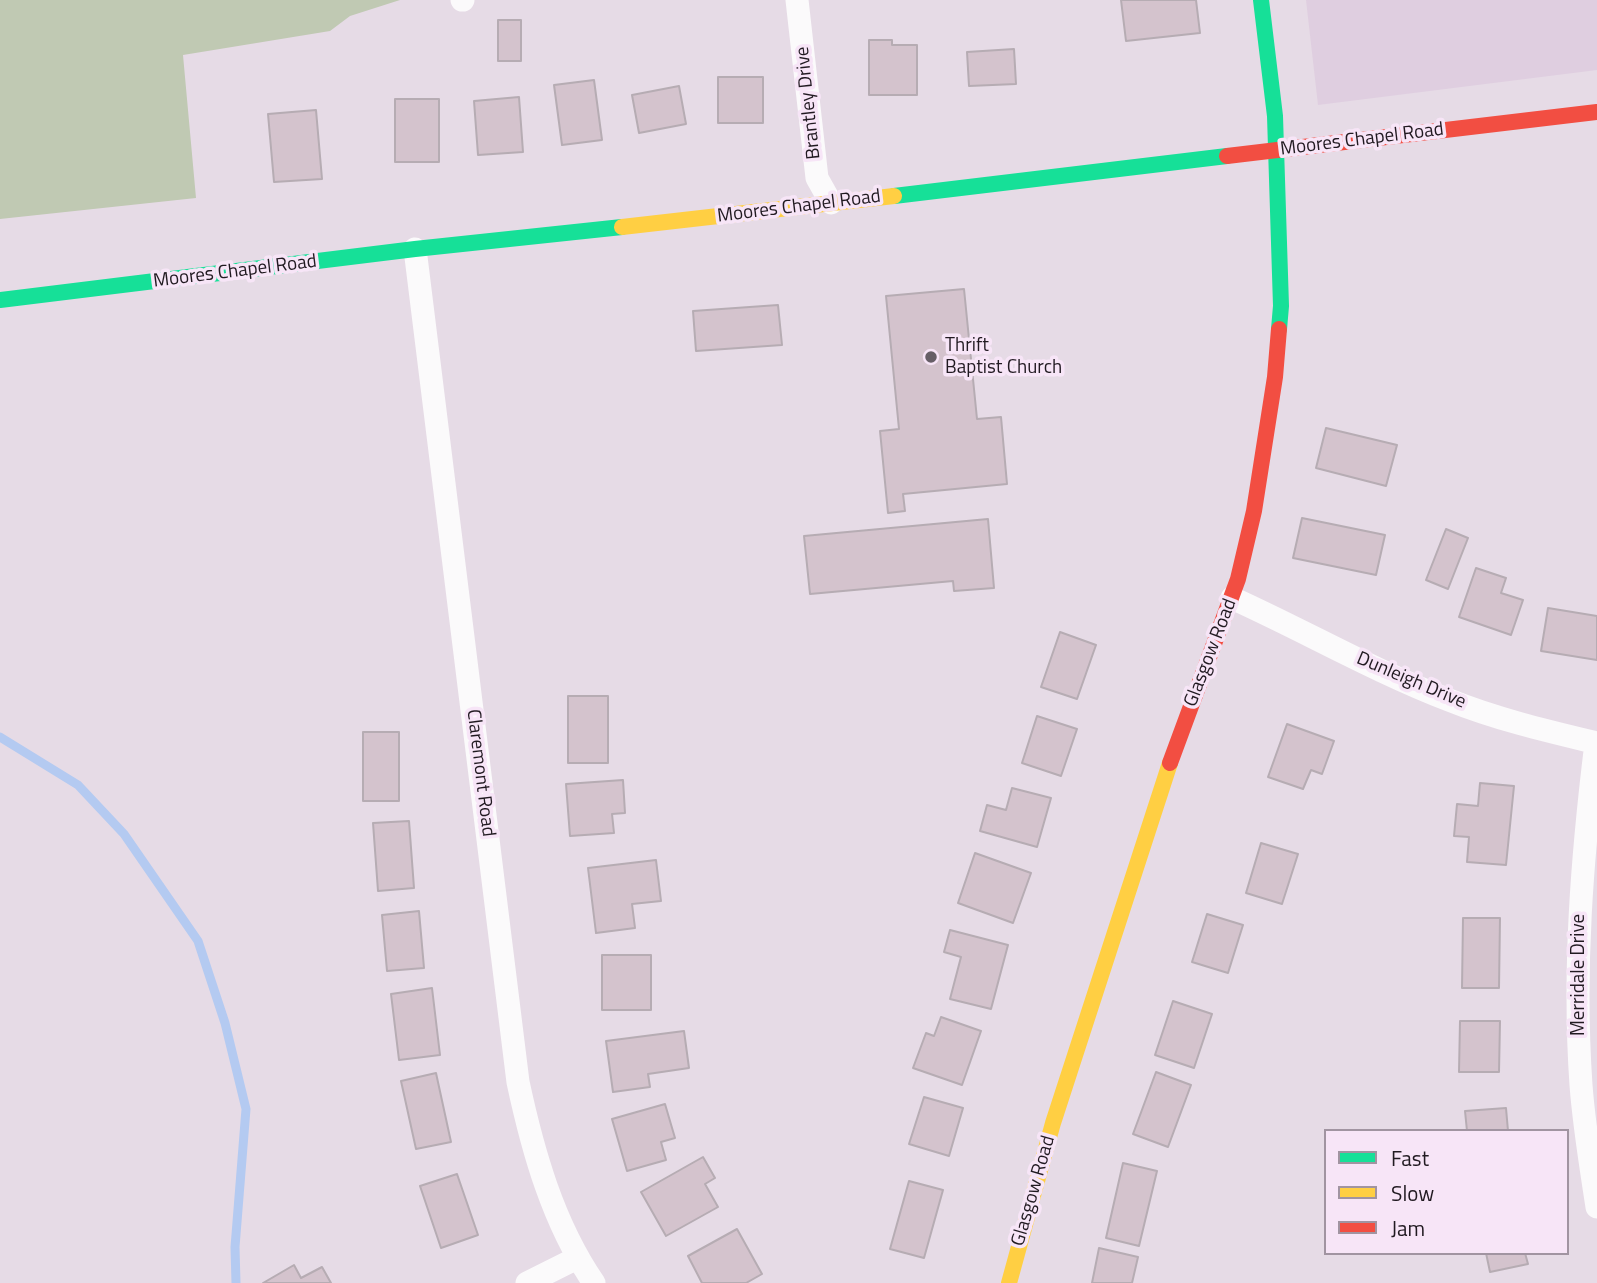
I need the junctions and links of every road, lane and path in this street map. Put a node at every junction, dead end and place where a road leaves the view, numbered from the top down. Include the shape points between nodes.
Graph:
1 (797, 0) edge
2 (1261, 0) edge
3 (1597, 112) edge
4 (1277, 151) junction
5 (831, 203) junction
6 (415, 249) junction
7 (0, 300) edge
8 (1232, 598) junction
9 (1597, 743) edge
10 (1597, 1207) edge
11 (577, 1258) junction
12 (527, 1283) edge
13 (594, 1283) edge
14 (1009, 1283) edge

1 - 5 street, Brantley Drive via 817,178
2 - 4 main road, Glasgow Road
3 - 4 main road, Moores Chapel Road
4 - 5 main road, Moores Chapel Road
4 - 8 main road, Glasgow Road via 1280,306 1275,377 1254,511
5 - 6 main road, Moores Chapel Road
6 - 7 main road, Moores Chapel Road
6 - 11 street, Claremont Road via 518,1082 530,1139
8 - 9 street, Dunleigh Drive via 1450,701
8 - 14 main road, Glasgow Road via 1169,765 1054,1124
9 - 10 street, Merridale Drive via 1580,906 1579,1039 1585,1130
11 - 12 street
11 - 13 street, Claremont Road

